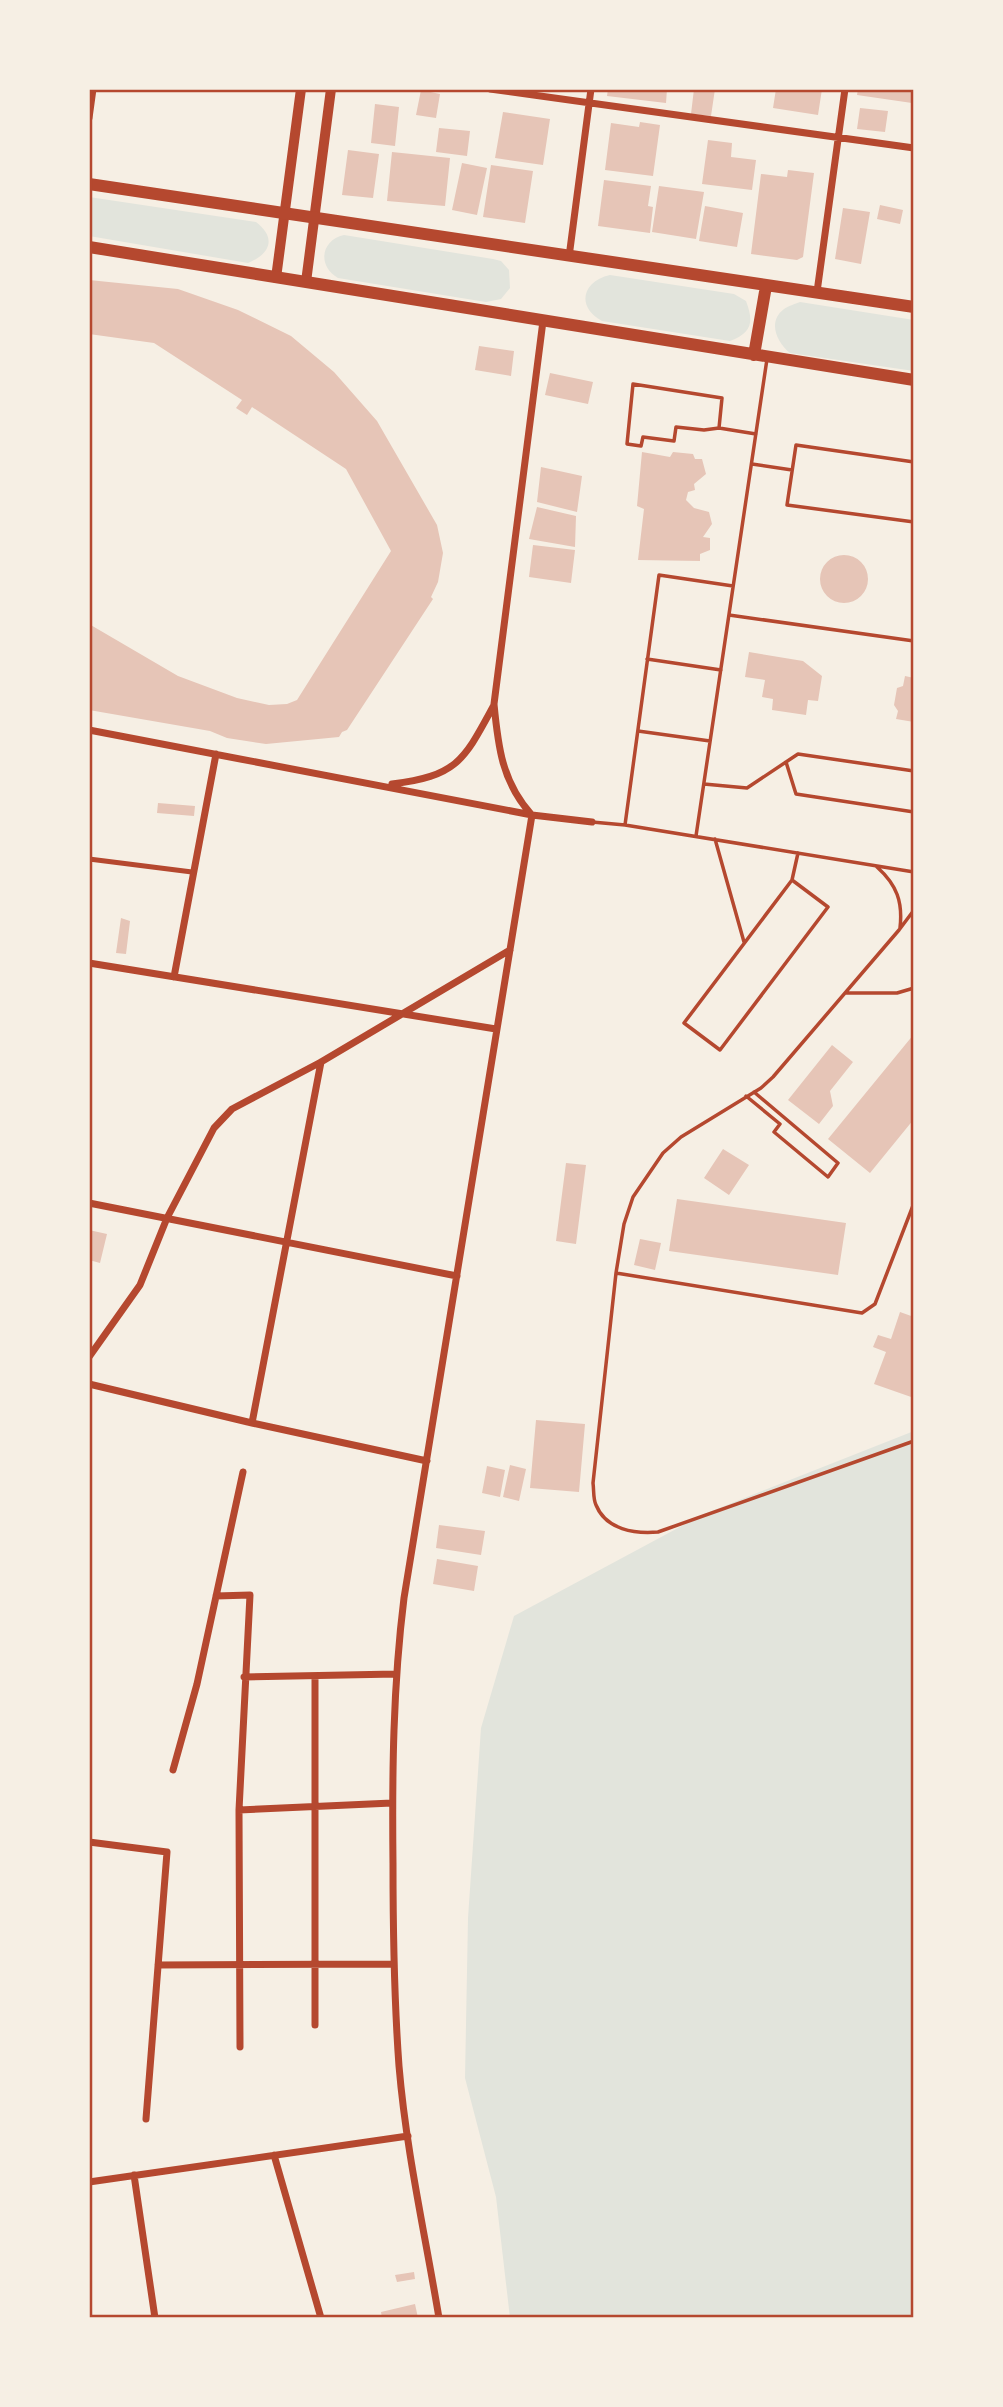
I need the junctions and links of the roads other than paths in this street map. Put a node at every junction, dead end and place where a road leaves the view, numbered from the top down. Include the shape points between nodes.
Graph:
1 (93, 89) edge
2 (301, 89) edge
3 (331, 89) edge
4 (490, 89) edge
5 (591, 89) edge
6 (845, 89) edge
7 (589, 103) junction
8 (89, 118) edge
9 (838, 137) junction
10 (914, 148) edge
11 (89, 184) edge
12 (288, 198) junction
13 (316, 201) junction
14 (284, 213) junction
15 (315, 218) junction
16 (89, 247) edge
17 (569, 257) junction
18 (276, 278) junction
19 (306, 282) junction
20 (766, 286) junction
21 (817, 292) junction
22 (914, 307) edge
23 (543, 321) junction
24 (754, 355) junction
25 (768, 357) junction
26 (914, 380) edge
27 (719, 428) junction
28 (756, 434) junction
29 (914, 461) edge
30 (751, 464) junction
31 (792, 470) junction
32 (914, 522) edge
33 (734, 586) junction
34 (729, 615) junction
35 (914, 641) edge
36 (648, 659) junction
37 (721, 670) junction
38 (494, 704) junction
39 (89, 730) edge
40 (638, 731) junction
41 (710, 741) junction
42 (216, 754) junction
43 (786, 762) junction
44 (914, 771) edge
45 (704, 784) junction
46 (383, 785) junction
47 (914, 812) edge
48 (532, 815) junction
49 (592, 822) joint
50 (625, 825) junction
51 (696, 836) junction
52 (715, 839) junction
53 (798, 853) junction
54 (89, 859) edge
55 (875, 866) junction
56 (914, 872) edge
57 (192, 873) junction
58 (792, 880) junction
59 (913, 910) edge
60 (899, 930) junction
61 (744, 943) junction
62 (510, 950) junction
63 (89, 963) edge
64 (174, 977) junction
65 (914, 988) edge
66 (846, 993) junction
67 (404, 1014) junction
68 (496, 1029) junction
69 (321, 1062) junction
70 (754, 1092) junction
71 (746, 1096) junction
72 (89, 1203) edge
73 (914, 1203) edge
74 (167, 1218) junction
75 (285, 1242) junction
76 (616, 1273) junction
77 (457, 1276) junction
78 (89, 1357) edge
79 (89, 1384) edge
80 (251, 1423) junction
81 (914, 1441) edge
82 (427, 1461) junction
83 (243, 1472) dead end
84 (216, 1595) junction
85 (396, 1674) junction
86 (315, 1676) junction
87 (244, 1677) junction
88 (173, 1770) dead end
89 (393, 1803) junction
90 (315, 1806) junction
91 (239, 1810) junction
92 (89, 1842) edge
93 (240, 1964) junction
94 (315, 1964) junction
95 (394, 1964) junction
96 (158, 1965) junction
97 (315, 2025) dead end
98 (240, 2047) dead end
99 (146, 2119) dead end
100 (408, 2136) junction
101 (274, 2155) junction
102 (134, 2175) junction
103 (89, 2182) edge
104 (155, 2318) edge
105 (321, 2318) edge
106 (439, 2318) edge

1 - 8 street
2 - 12 main road
3 - 13 main road
4 - 7 street
5 - 7 street
6 - 9 street
7 - 9 street
7 - 17 street
9 - 10 street
9 - 21 street
11 - 14 main road
12 - 13 main road via 301,210
12 - 14 main road
13 - 15 main road
14 - 15 main road
14 - 18 main road
15 - 17 main road
15 - 19 main road
16 - 18 main road
17 - 20 main road
18 - 19 main road
19 - 23 main road
20 - 21 main road
20 - 24 main road
21 - 22 main road
23 - 24 main road
23 - 38 street
24 - 25 main road
25 - 26 main road
25 - 28 lane
27 - 27 lane via 676,427 674,441 643,437 641,446 627,444 634,384 722,398
27 - 28 lane
28 - 30 lane
29 - 31 lane via 796,445
30 - 31 lane
30 - 33 lane
31 - 32 lane via 787,505
33 - 34 lane
33 - 36 lane via 659,575
34 - 35 lane
34 - 37 lane
36 - 37 lane
36 - 40 lane
37 - 41 lane
38 - 46 street via 460,760 440,775
38 - 48 street via 504,769
39 - 42 street
40 - 41 lane
40 - 50 lane
41 - 45 lane
42 - 46 street
42 - 57 street
43 - 44 lane via 798,754
43 - 45 lane via 747,788
43 - 47 lane via 796,794
45 - 51 lane
46 - 48 street
48 - 49 street
48 - 62 street
49 - 50 lane
50 - 51 lane
51 - 52 lane
52 - 53 lane
52 - 61 lane
53 - 55 lane
53 - 58 lane
54 - 57 street
55 - 56 lane
55 - 60 lane via 898,895
57 - 64 street
58 - 61 lane
58 - 61 lane via 828,907 720,1050 684,1023
59 - 60 lane
60 - 66 lane
62 - 67 street
62 - 68 street
63 - 64 street
64 - 67 street
65 - 66 lane via 897,993
66 - 70 lane via 773,1077
67 - 68 street
67 - 69 street
68 - 77 street
69 - 74 street via 221,1119
69 - 75 street
70 - 71 lane
70 - 71 lane via 838,1164 828,1177 774,1132 780,1124
71 - 76 lane via 663,1153 633,1197
72 - 74 street
73 - 76 lane via 875,1304 862,1313
74 - 75 street
74 - 78 street via 140,1285
75 - 77 street
75 - 80 street
76 - 81 lane via 593,1483 596,1505 623,1531 658,1532
77 - 82 street
79 - 80 street
80 - 82 street
82 - 85 street
83 - 84 street
84 - 87 street via 250,1595
84 - 88 street
85 - 86 street
85 - 89 street
86 - 87 street
86 - 90 street
87 - 91 street
89 - 90 street
89 - 95 street
90 - 91 street
90 - 94 street
91 - 93 street
92 - 96 street via 167,1852
93 - 94 street
93 - 96 street
93 - 98 street
94 - 95 street
94 - 97 street
95 - 100 street
96 - 99 street
100 - 101 street
100 - 106 street
101 - 102 street
101 - 105 street
102 - 103 street
102 - 104 street

